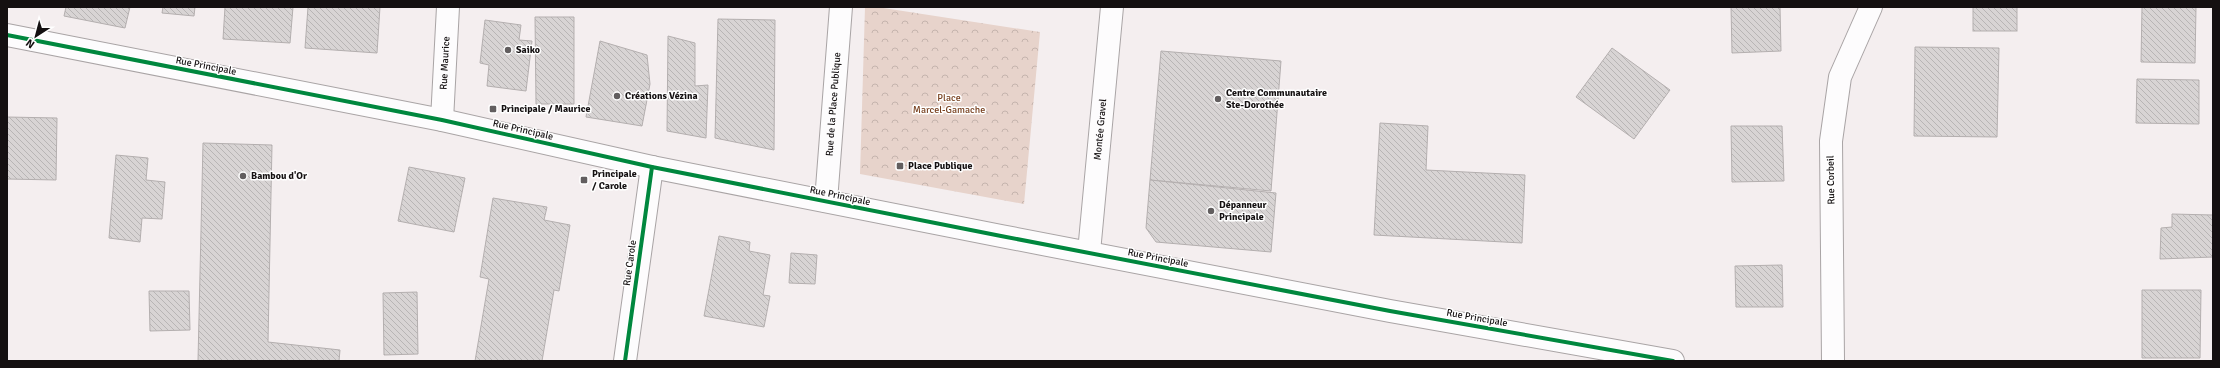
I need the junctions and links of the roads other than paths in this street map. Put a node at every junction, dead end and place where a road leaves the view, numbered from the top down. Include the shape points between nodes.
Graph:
1 (448, 7) edge
2 (841, 7) edge
3 (1112, 7) edge
4 (1871, 7) edge
5 (7, 35) edge
6 (442, 120) junction
7 (652, 167) junction
8 (826, 201) junction
9 (1089, 252) junction
10 (625, 361) edge
11 (1673, 361) edge
12 (1833, 361) edge

1 - 6 street, Rue Maurice
2 - 8 street, Rue de la Place Publique
3 - 9 street, Montée Gravel
4 - 12 street, Rue Corbeil via 1840,77 1831,141
5 - 6 street, Rue Principale
6 - 7 street, Rue Principale
7 - 8 street, Rue Principale
7 - 10 street, Rue Carole
8 - 9 street, Rue Principale
9 - 11 street, Rue Principale via 1390,311

